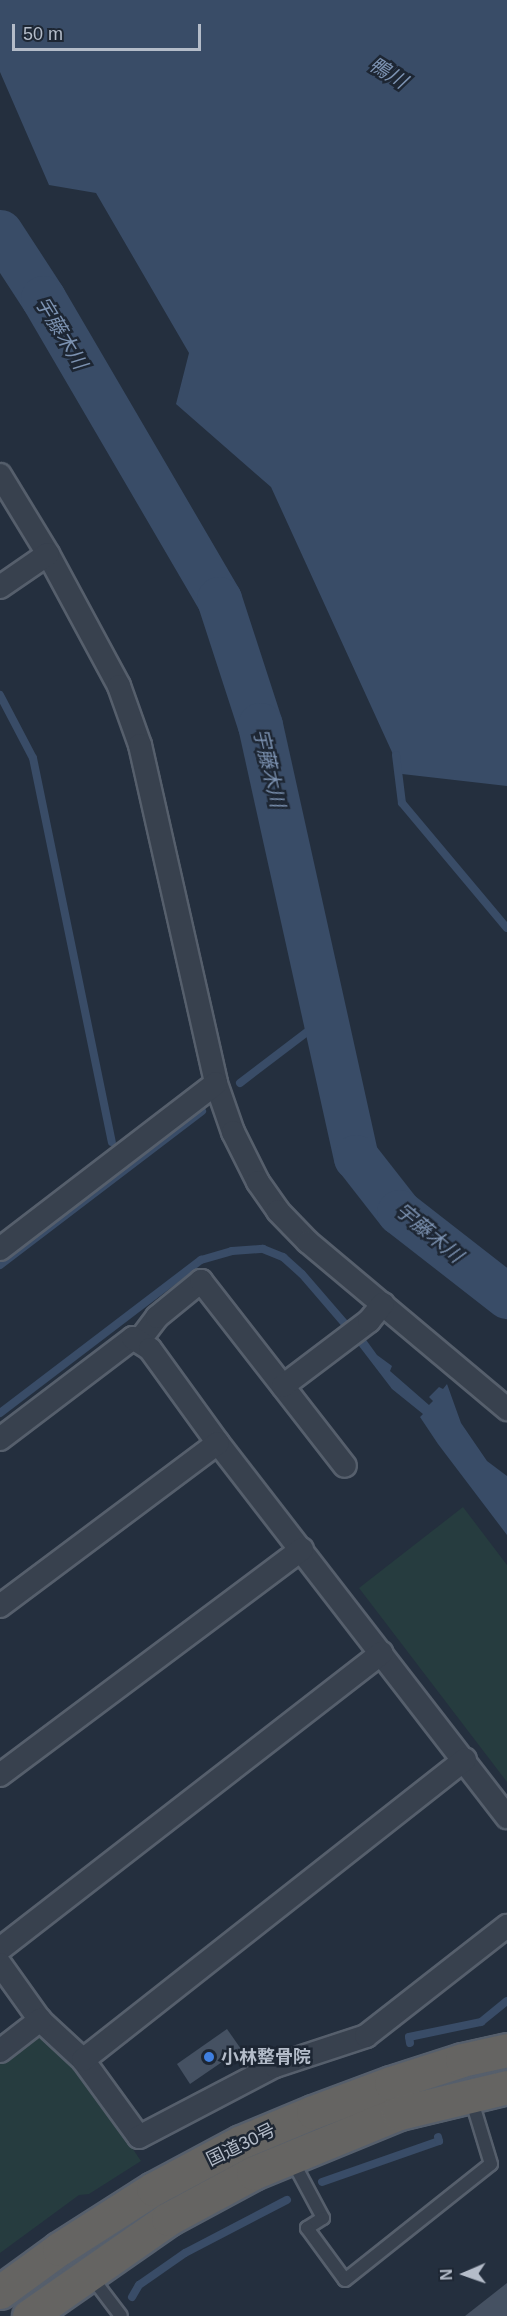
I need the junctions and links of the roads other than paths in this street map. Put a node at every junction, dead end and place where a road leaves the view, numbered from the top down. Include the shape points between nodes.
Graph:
1 (0, 475) edge
2 (48, 554) junction
3 (0, 587) edge
4 (216, 1083) junction
5 (0, 1249) edge
6 (383, 1305) junction
7 (139, 1341) junction
8 (283, 1386) junction
9 (507, 1408) edge
10 (0, 1438) edge
11 (218, 1443) junction
12 (345, 1466) dead end
13 (302, 1549) junction
14 (0, 1606) edge
15 (382, 1653) junction
16 (465, 1759) junction
17 (0, 1775) edge
18 (507, 1817) edge
19 (507, 1926) edge
20 (0, 1949) edge
21 (0, 1964) edge
22 (40, 2020) junction
23 (507, 2050) edge
24 (0, 2051) edge
25 (83, 2060) junction
26 (507, 2087) edge
27 (470, 2094) junction
28 (291, 2157) junction
29 (89, 2274) junction
30 (0, 2292) edge
31 (29, 2316) edge
32 (121, 2316) edge

1 - 2 street
2 - 3 street
2 - 4 street via 119,686 140,745
4 - 5 street
4 - 6 street via 233,1132 258,1182 278,1211 308,1242
6 - 8 street
6 - 9 street
7 - 8 street via 156,1317 201,1281
7 - 10 street via 133,1338 118,1347
7 - 11 street via 150,1349
8 - 12 street
11 - 13 street
11 - 14 street
13 - 15 street
13 - 17 street
15 - 16 street
15 - 20 street
16 - 18 street
16 - 25 street
19 - 25 street via 366,2036 275,2066 139,2137
21 - 22 street
22 - 24 street
22 - 25 street
23 - 30 highway, 国道30号 via 391,2083 242,2142 153,2189
26 - 27 highway, 国道30号
27 - 28 highway, 国道30号 via 399,2113
27 - 28 lane via 491,2164 345,2280 307,2228 323,2218
28 - 29 highway, 国道30号 via 168,2219
29 - 31 highway, 国道30号
29 - 32 lane

